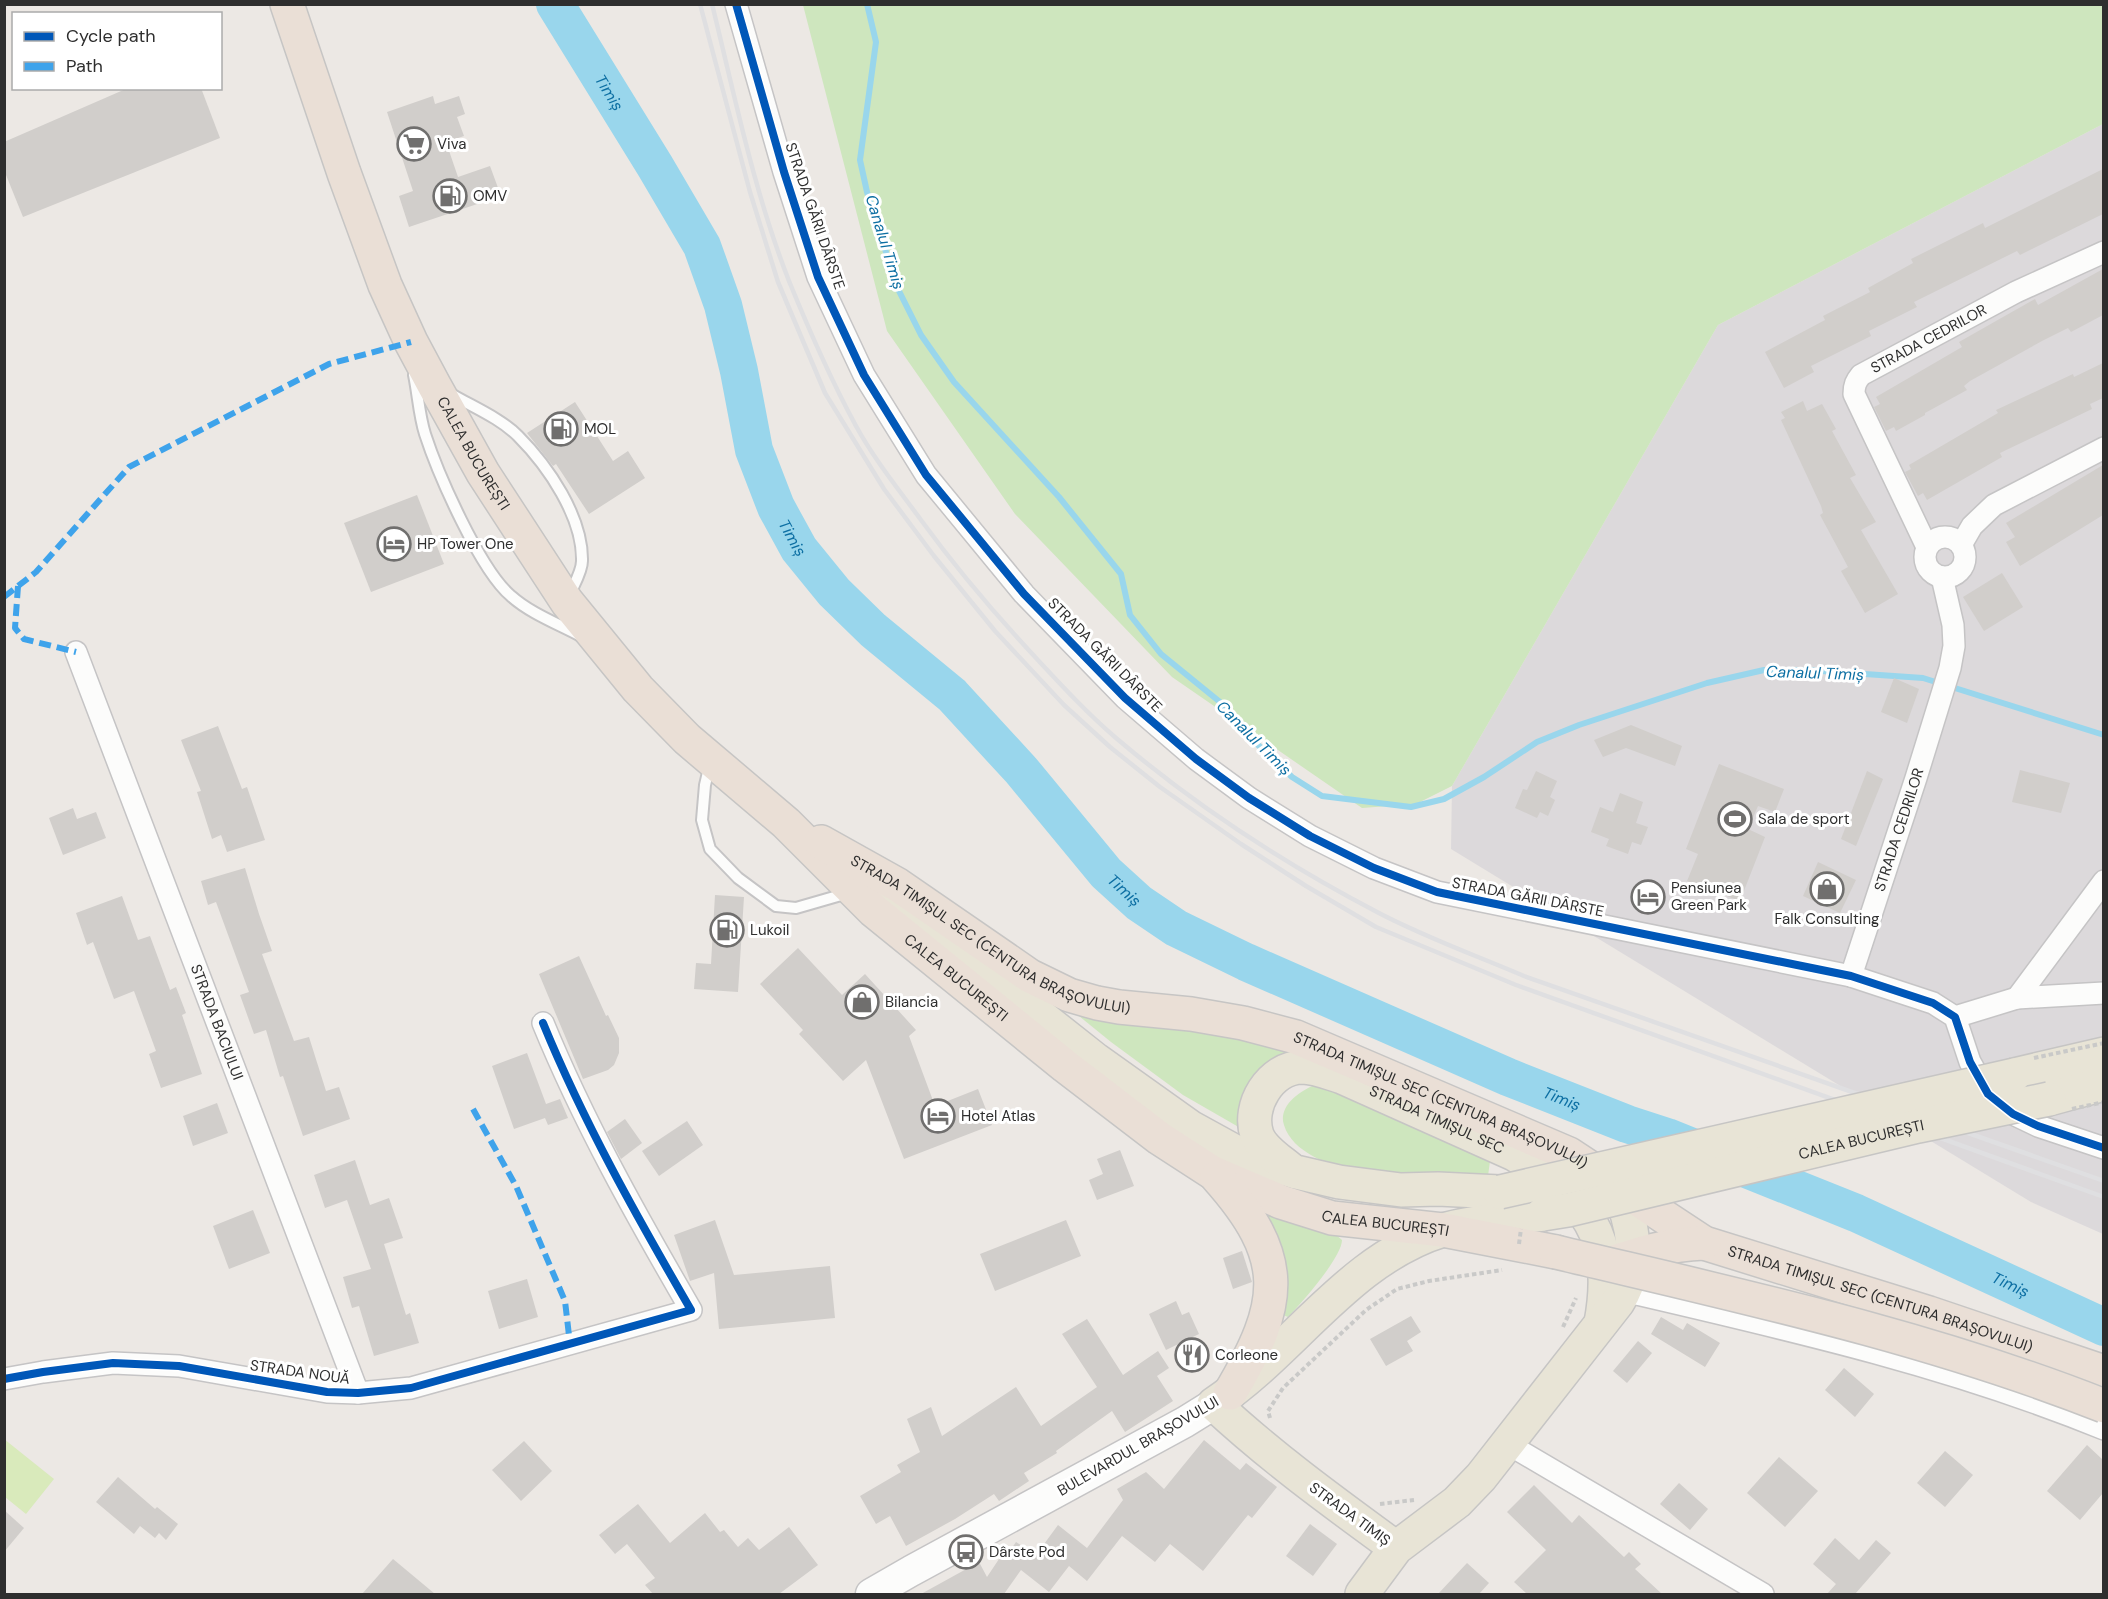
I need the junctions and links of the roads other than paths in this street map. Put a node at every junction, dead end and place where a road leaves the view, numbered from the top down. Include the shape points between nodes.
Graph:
1 (287, 4) edge
2 (736, 4) edge
3 (2103, 252) edge
4 (411, 342) junction
5 (434, 385) junction
6 (2103, 448) edge
7 (1961, 545) junction
8 (1927, 547) junction
9 (1942, 577) junction
10 (567, 602) junction
11 (602, 646) junction
12 (76, 652) dead end
13 (711, 761) junction
14 (786, 823) junction
15 (2103, 881) edge
16 (855, 891) junction
17 (1851, 976) junction
18 (2103, 993) edge
19 (2017, 998) junction
20 (1955, 1017) junction
21 (543, 1023) dead end
22 (2103, 1054) edge
23 (2103, 1084) edge
24 (2103, 1148) edge
25 (1296, 1172) junction
26 (1213, 1173) junction
27 (1616, 1185) junction
28 (1443, 1230) junction
29 (1704, 1243) junction
30 (1619, 1260) junction
31 (1610, 1313) junction
32 (2103, 1372) edge
33 (4, 1379) edge
34 (358, 1393) junction
35 (1222, 1398) junction
36 (2103, 1406) edge
37 (2103, 1429) edge
38 (1508, 1444) junction
39 (1396, 1548) junction
40 (871, 1594) edge
41 (1362, 1594) edge
42 (1763, 1594) edge

1 - 4 highway, CALEA BUCUREȘTI via 363,229
2 - 17 street, STRADA GĂRII DÂRSTE via 818,278 864,375 926,475 1024,594 1125,698 1249,798 1310,836 1374,868 1437,892
3 - 8 street, STRADA CEDRILOR via 2016,292 1856,380 1854,394
4 - 5 highway, CALEA BUCUREȘTI
4 - 11 lane via 425,433 449,492 490,573 528,609
5 - 10 highway, CALEA BUCUREȘTI via 483,473
5 - 10 lane via 517,435 571,509 582,563
6 - 7 street via 1994,505 1972,526
7 - 8 street via 1944,537
7 - 9 street via 1964,564 1955,574
8 - 9 street via 1927,566
9 - 17 street, STRADA CEDRILOR via 1953,625 1950,668
10 - 11 highway, CALEA BUCUREȘTI
11 - 13 highway, CALEA BUCUREȘTI via 638,689
12 - 34 street, STRADA BACIULUI
13 - 14 highway, CALEA BUCUREȘTI
13 - 16 lane via 702,820 710,849 738,878 776,906 796,908
14 - 16 highway, CALEA BUCUREȘTI
14 - 25 main road, CALEA BUCUREȘTI via 1180,1120 1241,1155
14 - 27 highway, STRADA TIMIȘUL SEC (CENTURA BRAȘOVULUI) via 898,885 1030,976 1069,995 1119,1007 1243,1023 1296,1037 1548,1144
15 - 19 street
16 - 26 highway, CALEA BUCUREȘTI via 874,911 1065,1066
17 - 20 street, STRADA GĂRII DÂRSTE via 1933,1003
18 - 19 street
19 - 20 street
20 - 24 street via 1970,1062 1988,1094 2030,1122
21 - 34 street, STRADA NOUĂ via 586,1120 691,1310 411,1388
22 - 25 main road, CALEA BUCUREȘTI, bridge via 1500,1192 1401,1190
23 - 28 main road, CALEA BUCUREȘTI, bridge via 1580,1207
25 - 30 main road, STRADA TIMIȘUL SEC via 1269,1152 1257,1136 1255,1116 1274,1077 1303,1067 1342,1077 1514,1154 1541,1170 1569,1194 1594,1227 1600,1242
26 - 28 highway, CALEA BUCUREȘTI via 1281,1202 1332,1218
26 - 35 highway via 1249,1218 1271,1269 1266,1321 1248,1363
27 - 29 highway, STRADA TIMIȘUL SEC (CENTURA BRAȘOVULUI)
27 - 30 main road via 1631,1226
28 - 35 main road, BULEVARDUL BRAȘOVULUI via 1417,1240 1368,1269 1257,1372
28 - 36 highway, STRADA TIMIȘUL SEC (CENTURA BRAȘOVULUI), bridge via 1515,1256 1556,1252 1710,1287 1963,1356
29 - 30 highway via 1678,1244
29 - 32 highway, STRADA TIMIȘUL SEC (CENTURA BRAȘOVULUI)
30 - 31 main road, STRADA TIMIȘ via 1630,1275
31 - 37 street via 1632,1293 1872,1351 2047,1406
31 - 38 main road, STRADA TIMIȘ
33 - 34 street, STRADA NOUĂ via 113,1363 179,1366 289,1387
35 - 39 main road, STRADA TIMIȘ via 1249,1436
35 - 40 main road, BULEVARDUL BRAȘOVULUI
38 - 39 main road, STRADA TIMIȘ via 1457,1502
38 - 42 street
39 - 41 main road

